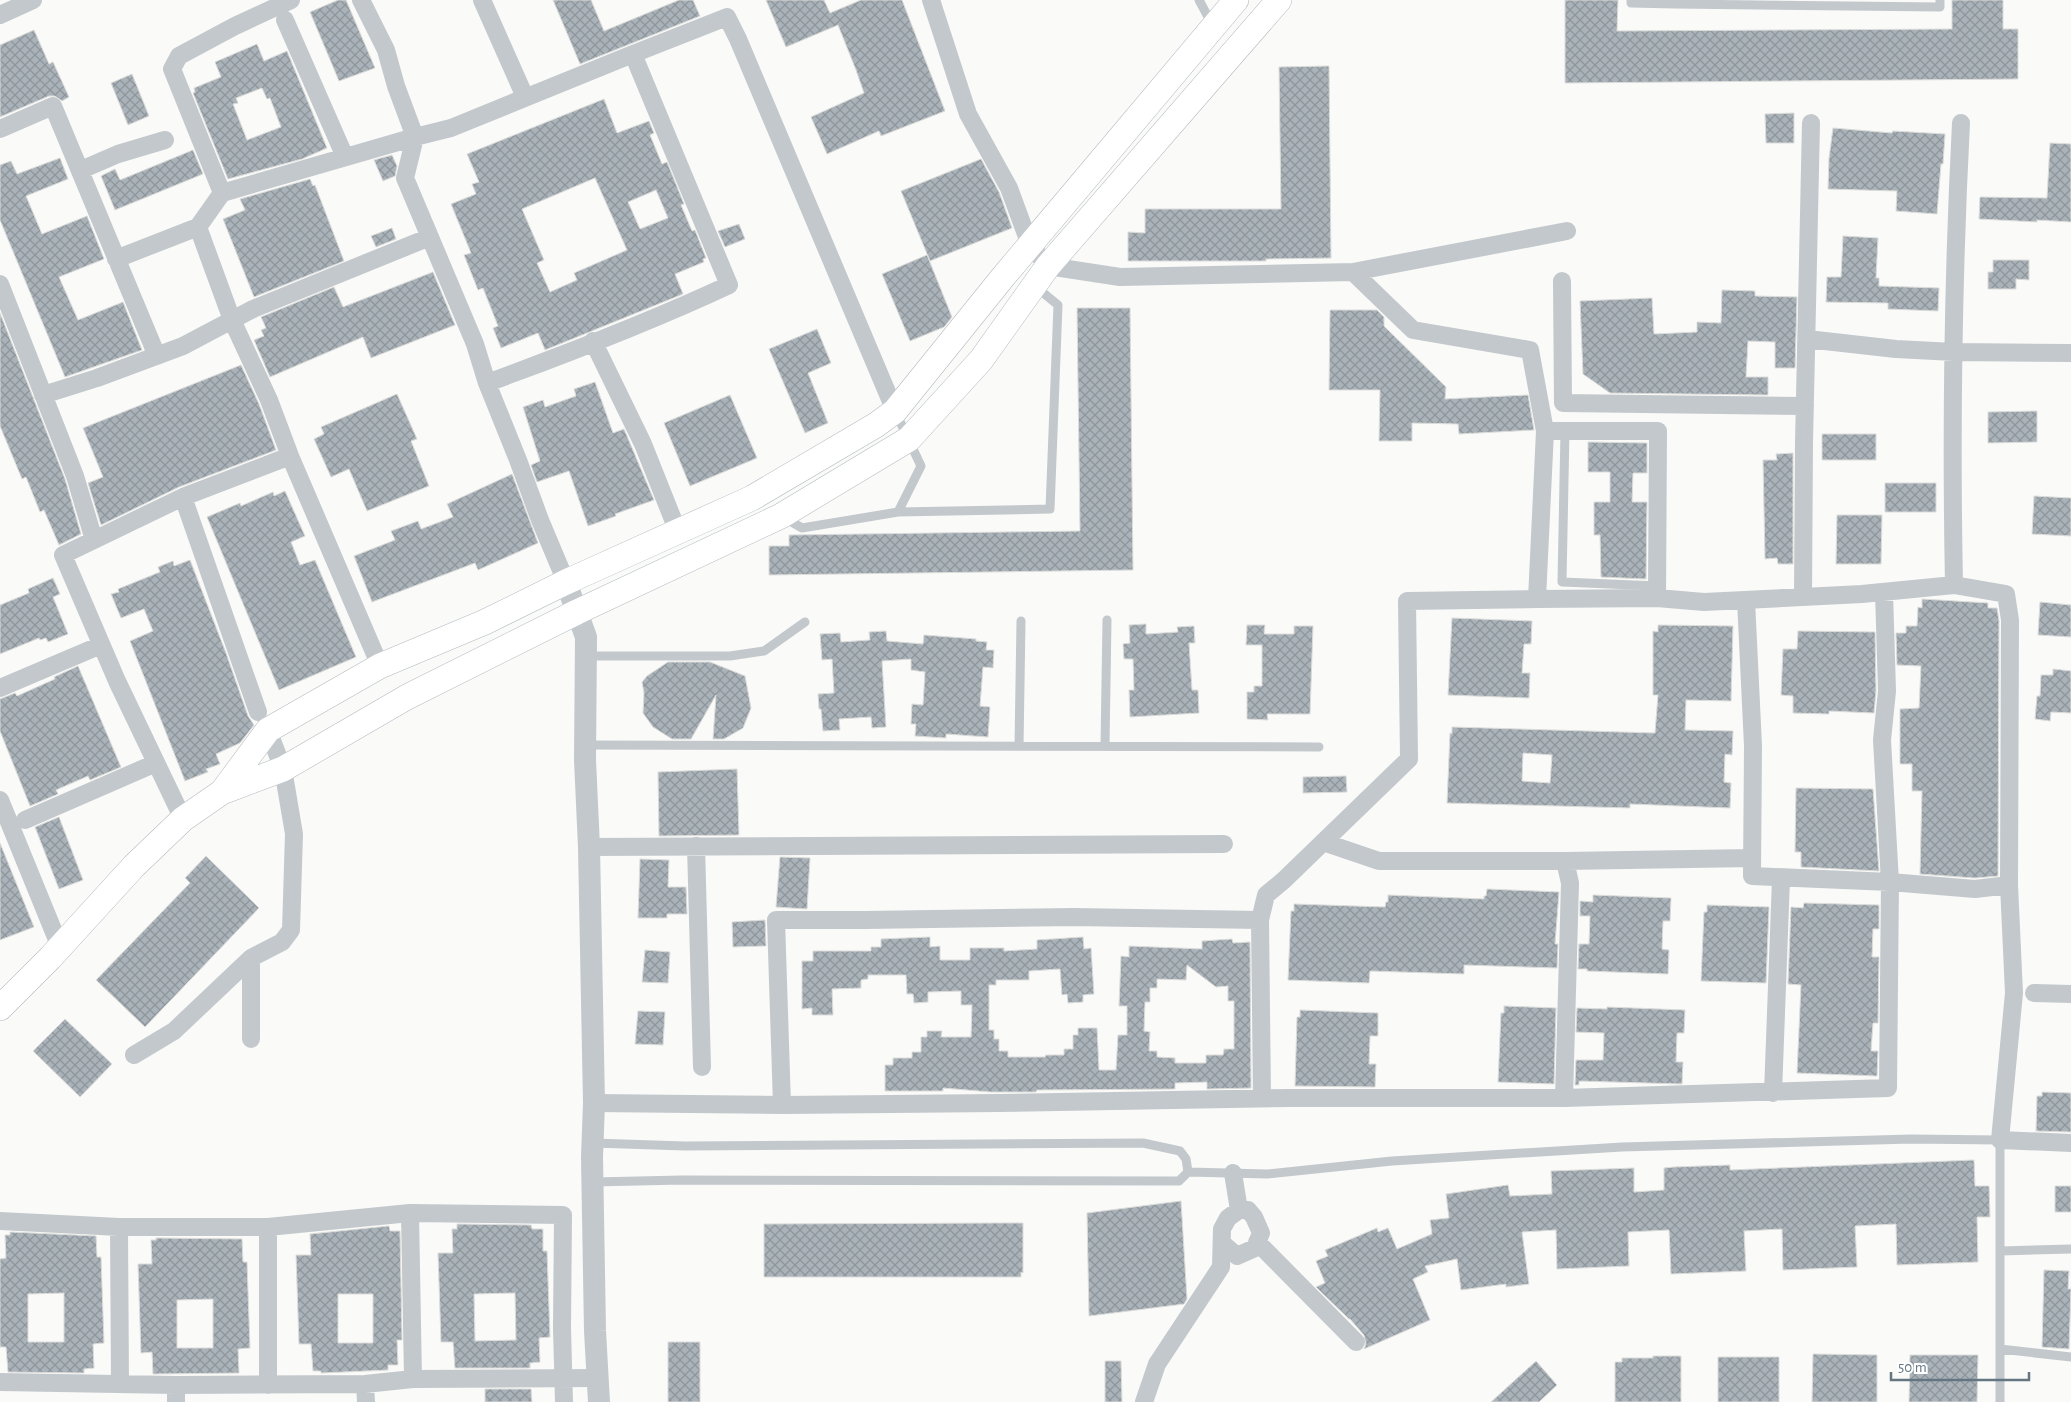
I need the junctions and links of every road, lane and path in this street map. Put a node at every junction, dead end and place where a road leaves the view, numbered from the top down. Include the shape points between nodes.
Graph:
1 (33, 0) edge
2 (291, 0) edge
3 (361, 0) edge
4 (482, 0) edge
5 (931, 0) edge
6 (1199, 0) edge
7 (1236, 0) edge
8 (1279, 0) edge
9 (1631, 0) edge
10 (1940, 0) edge
11 (1674, 2) edge
12 (1901, 4) edge
13 (0, 15) edge
14 (285, 20) dead end
15 (1209, 30) junction
16 (1237, 49) junction
17 (633, 54) junction
18 (525, 97) junction
19 (1811, 123) dead end
20 (1961, 123) dead end
21 (0, 129) edge
22 (415, 136) junction
23 (165, 140) dead end
24 (345, 157) junction
25 (81, 170) junction
26 (222, 193) junction
27 (198, 227) junction
28 (1567, 231) dead end
29 (430, 237) junction
30 (1030, 245) junction
31 (116, 259) junction
32 (1048, 266) junction
33 (1353, 272) junction
34 (1562, 281) dead end
35 (0, 284) edge
36 (1034, 285) junction
37 (232, 320) junction
38 (1807, 340) junction
39 (592, 341) junction
40 (1954, 352) junction
41 (2071, 353) edge
42 (157, 356) junction
43 (487, 383) junction
44 (43, 395) junction
45 (1805, 406) junction
46 (895, 410) junction
47 (1545, 431) junction
48 (1565, 431) junction
49 (909, 439) junction
50 (290, 456) junction
51 (183, 497) junction
52 (898, 512) junction
53 (781, 516) junction
54 (678, 532) junction
55 (94, 540) junction
56 (566, 582) junction
57 (1954, 585) junction
58 (1657, 592) junction
59 (1884, 592) junction
60 (1803, 597) junction
61 (1537, 599) junction
62 (1746, 600) junction
63 (577, 612) junction
64 (1107, 620) dead end
65 (1021, 621) dead end
66 (805, 622) dead end
67 (101, 645) junction
68 (586, 656) junction
69 (380, 666) junction
70 (0, 688) edge
71 (263, 721) junction
72 (585, 745) junction
73 (1019, 746) junction
74 (1105, 746) junction
75 (1319, 747) dead end
76 (156, 763) junction
77 (283, 769) junction
78 (222, 792) junction
79 (0, 800) edge
80 (184, 820) junction
81 (12, 827) edge
82 (1323, 842) junction
83 (1224, 844) dead end
84 (696, 846) junction
85 (589, 847) junction
86 (1752, 858) junction
87 (1565, 861) junction
88 (1781, 879) junction
89 (1890, 882) junction
90 (2009, 885) junction
91 (1260, 920) junction
92 (60, 947) junction
93 (251, 958) junction
94 (2034, 993) dead end
95 (2071, 994) edge
96 (0, 1008) edge
97 (251, 1039) dead end
98 (134, 1054) dead end
99 (702, 1067) dead end
100 (1773, 1093) junction
101 (1262, 1098) junction
102 (1564, 1098) junction
103 (594, 1103) junction
104 (782, 1105) junction
105 (2000, 1140) junction
106 (593, 1143) junction
107 (2071, 1143) edge
108 (1188, 1172) junction
109 (1233, 1173) junction
110 (593, 1182) junction
111 (1239, 1210) junction
112 (410, 1213) junction
113 (0, 1221) edge
114 (119, 1227) junction
115 (268, 1227) junction
116 (1257, 1242) junction
117 (1222, 1244) junction
118 (2071, 1249) edge
119 (2001, 1250) junction
120 (1356, 1342) dead end
121 (2000, 1349) junction
122 (2071, 1356) edge
123 (598, 1378) junction
124 (414, 1379) junction
125 (564, 1379) junction
126 (0, 1382) edge
127 (120, 1384) junction
128 (366, 1384) junction
129 (268, 1385) junction
130 (176, 1393) edge
131 (366, 1402) edge
132 (564, 1402) edge
133 (599, 1402) edge
134 (1144, 1402) edge
135 (2000, 1402) edge

1 - 13 street
2 - 26 street via 178,56 172,70
3 - 22 street via 386,50
4 - 18 street
5 - 30 street via 968,114 1009,188
6 - 15 lane
7 - 15 main road
8 - 16 main road
9 - 11 lane via 1631,4
10 - 12 lane via 1940,7
11 - 12 lane
14 - 24 street
15 - 16 main road
15 - 30 main road
16 - 32 main road
17 - 18 street
17 - 39 street via 728,285 627,330
17 - 46 street via 727,17
18 - 22 street via 451,128
19 - 38 street
20 - 40 street
21 - 25 street via 53,106
22 - 24 street
22 - 29 street via 405,178
23 - 25 street via 118,154
24 - 26 street
25 - 31 street
26 - 27 street
27 - 31 street
27 - 37 street
28 - 33 street
29 - 37 street
29 - 43 street via 475,344
30 - 32 street
30 - 46 main road
31 - 42 street
32 - 33 street via 1120,277
32 - 36 main road
33 - 47 street via 1413,330 1530,350
34 - 45 street via 1563,403
35 - 44 street
36 - 49 main road via 981,360
36 - 52 lane via 1058,305 1050,509
37 - 42 street
37 - 50 street
38 - 40 street
38 - 45 street
39 - 43 street
39 - 54 street via 643,444
40 - 41 street
40 - 57 street
42 - 44 street
43 - 56 street
44 - 55 street via 75,476
45 - 60 street
46 - 49 lane
46 - 54 main road via 876,425 752,498
47 - 48 street
47 - 61 street
48 - 58 lane via 1562,582
48 - 58 street via 1658,432
49 - 52 lane via 921,466
49 - 53 main road
50 - 51 street
50 - 69 street
51 - 55 street
51 - 71 street
52 - 53 lane via 802,528
53 - 63 main road
54 - 56 main road
55 - 67 street via 63,555
56 - 63 street
56 - 69 main road via 485,622
57 - 59 street
57 - 90 street via 2006,594 2010,620
58 - 61 street
58 - 62 street via 1704,602
59 - 60 street
59 - 89 street via 1887,691 1882,740
60 - 62 street
61 - 82 street via 1407,601 1409,758
62 - 86 street via 1753,746
63 - 68 street via 586,637
63 - 77 main road via 407,697
64 - 74 lane
65 - 73 lane
66 - 68 lane via 764,650 730,656
67 - 70 street
67 - 76 street
68 - 72 street
69 - 71 main road
71 - 77 street
71 - 78 main road
72 - 73 lane
72 - 85 street
73 - 74 lane
74 - 75 lane
76 - 80 street
76 - 81 street
77 - 78 main road
77 - 93 street via 294,834 291,930 282,942
78 - 80 main road
79 - 81 street
80 - 92 main road via 134,866
81 - 92 street
82 - 87 street via 1379,861
82 - 91 street via 1266,894
83 - 84 street
84 - 85 street
84 - 99 street
85 - 103 street
86 - 87 street
86 - 88 street via 1752,876
87 - 102 street via 1570,883
88 - 89 street
88 - 100 street
89 - 90 street via 1975,889
89 - 100 street via 1888,1088
90 - 105 street via 2014,993
91 - 101 street
91 - 104 street via 1074,917 776,920
92 - 96 main road
93 - 97 street
93 - 98 street via 174,1031
94 - 95 street
100 - 102 street
101 - 102 street
101 - 104 street
103 - 104 street
103 - 106 street
105 - 107 street
105 - 109 lane via 1911,1139 1622,1147 1392,1161 1267,1174
105 - 119 lane
106 - 108 lane via 685,1146 1142,1144 1180,1152 1186,1159
106 - 110 street
108 - 109 lane
108 - 110 lane via 1179,1181
109 - 111 street
110 - 123 street
111 - 116 street via 1248,1210 1254,1217 1261,1233
111 - 117 street via 1228,1218 1222,1229
112 - 115 street
112 - 124 street
112 - 125 street via 563,1215
113 - 114 street
114 - 115 street
114 - 127 street
115 - 129 street
116 - 117 street via 1255,1248 1237,1256
116 - 120 street
117 - 134 street via 1221,1267 1157,1364
118 - 119 lane
119 - 121 lane
121 - 122 lane
121 - 135 lane
123 - 125 street
123 - 133 street
124 - 125 street
124 - 128 street
125 - 132 street
126 - 127 street
127 - 130 street
128 - 129 street
128 - 131 street
129 - 130 street

